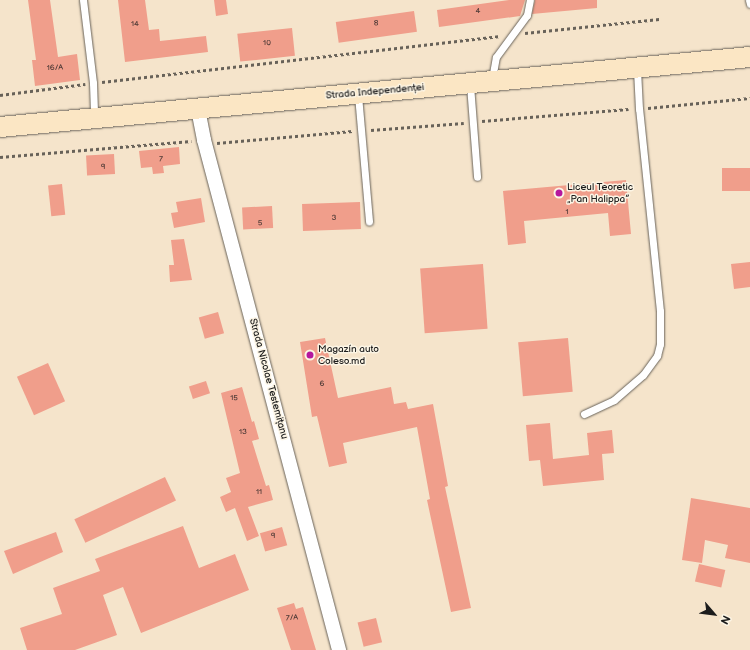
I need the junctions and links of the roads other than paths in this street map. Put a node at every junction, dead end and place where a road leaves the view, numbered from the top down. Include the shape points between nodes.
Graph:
1 (83, 0) edge
2 (530, 0) edge
3 (749, 0) edge
4 (750, 4) edge
5 (750, 57) edge
6 (637, 67) junction
7 (492, 81) junction
8 (470, 83) junction
9 (357, 94) junction
10 (198, 109) junction
11 (94, 119) junction
12 (0, 128) edge
13 (477, 176) dead end
14 (369, 222) dead end
15 (584, 414) dead end
16 (339, 650) edge

1 - 11 lane via 94,83
2 - 7 lane via 527,15 496,57
3 - 4 lane
5 - 6 main road, Strada Independenței
6 - 7 main road, Strada Independenței
6 - 15 lane via 660,311 660,344 657,356 643,375 614,400
7 - 8 main road, Strada Independenței
8 - 9 main road, Strada Independenței
8 - 13 lane
9 - 10 main road, Strada Independenței
9 - 14 lane
10 - 11 main road, Strada Independenței
10 - 16 street, Strada Nicolae Testemițanu via 204,140
11 - 12 main road, Strada Independenței

